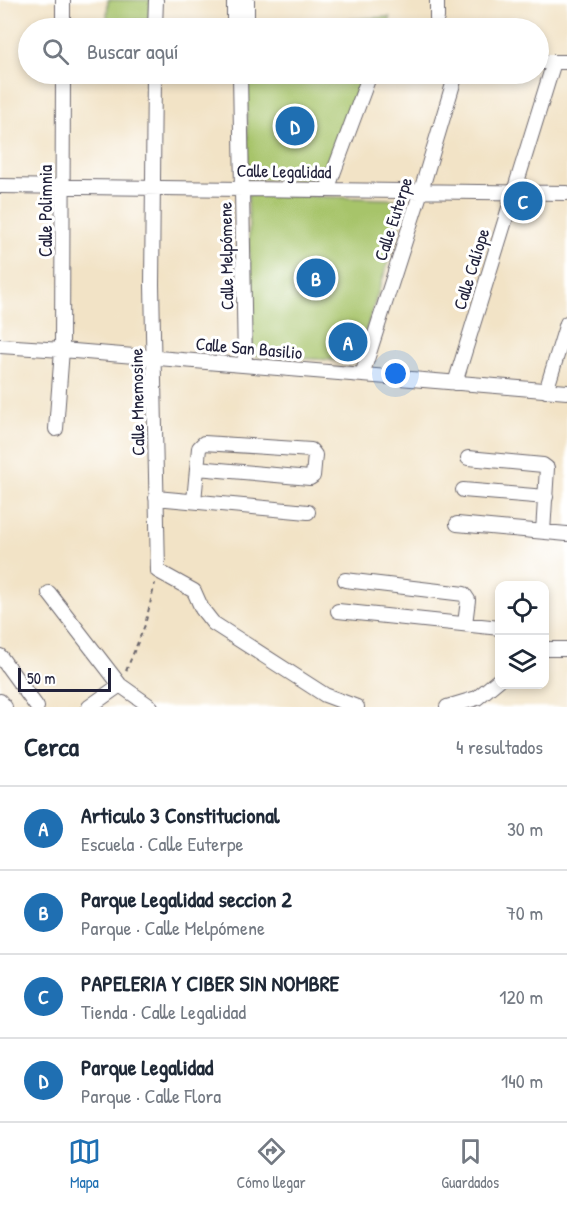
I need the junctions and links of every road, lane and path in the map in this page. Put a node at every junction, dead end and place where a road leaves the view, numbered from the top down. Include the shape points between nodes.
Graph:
1 (63, 0) edge
2 (156, 0) edge
3 (234, 0) edge
4 (247, 0) edge
5 (437, 0) edge
6 (63, 18) edge
7 (155, 18) edge
8 (234, 18) edge
9 (247, 18) edge
10 (437, 18) dead end
11 (561, 62) edge
12 (63, 84) edge
13 (154, 84) edge
14 (240, 84) edge
15 (366, 84) edge
16 (453, 84) edge
17 (0, 186) edge
18 (64, 186) junction
19 (153, 188) junction
20 (243, 189) junction
21 (327, 190) junction
22 (421, 191) junction
23 (514, 192) junction
24 (567, 193) edge
25 (567, 323) edge
26 (0, 346) edge
27 (62, 350) junction
28 (154, 358) junction
29 (245, 365) junction
30 (362, 375) junction
31 (455, 383) junction
32 (546, 391) junction
33 (567, 393) edge
34 (56, 429) dead end
35 (468, 458) dead end
36 (197, 468) junction
37 (463, 490) dead end
38 (546, 497) junction
39 (156, 498) junction
40 (194, 501) junction
41 (308, 512) dead end
42 (457, 524) dead end
43 (543, 532) junction
44 (567, 534) edge
45 (158, 571) junction
46 (345, 580) dead end
47 (49, 593) dead end
48 (338, 611) dead end
49 (465, 624) junction
50 (495, 627) edge
51 (549, 649) edge
52 (567, 649) edge
53 (0, 656) edge
54 (495, 683) edge
55 (120, 685) junction
56 (0, 701) edge
57 (5, 707) edge
58 (37, 707) edge
59 (89, 707) edge
60 (151, 707) edge
61 (357, 707) edge
62 (447, 707) edge

1 - 6 street
2 - 7 street
3 - 8 street
4 - 9 street
5 - 10 street
11 - 23 street, Calle Calíope
12 - 18 street, Calle Polimnia
13 - 19 street, Calle Mnemosine
14 - 20 street, Calle Melpómene
15 - 21 street
16 - 22 street, Calle Euterpe
17 - 18 street, Calle Legalidad
18 - 19 street, Calle Legalidad
18 - 27 street, Calle Polimnia
19 - 20 street, Calle Legalidad
19 - 28 street, Calle Mnemosine
20 - 21 street, Calle Legalidad
20 - 29 street, Calle Melpómene
21 - 22 street, Calle Legalidad
22 - 23 street, Calle Legalidad
22 - 30 street, Calle Euterpe
23 - 24 street, Calle Legalidad
23 - 31 street, Calle Calíope
25 - 32 street
26 - 27 street, Calle San Basilio
27 - 28 street, Calle San Basilio
27 - 34 street, Calle Polimnia
28 - 29 street, Calle San Basilio
28 - 39 street, Calle Mnemosine
29 - 30 street, Calle San Basilio
30 - 31 street, Calle San Basilio
31 - 32 street, Calle San Basilio
32 - 33 street, Calle San Basilio
35 - 38 street via 543,465 548,472
36 - 36 street via 310,478 315,455 311,450 204,443 199,448
36 - 40 street
37 - 38 street
38 - 43 street
39 - 40 street
39 - 45 street, Calle Mnemosine
40 - 41 street
42 - 43 street
43 - 44 street
45 - 55 path via 146,625
45 - 61 street via 194,591 213,623 325,695
46 - 49 street via 464,594 468,600
47 - 55 street
48 - 49 street
49 - 50 street
51 - 52 street
53 - 58 street
54 - 62 street via 477,698
55 - 59 street
55 - 60 street
56 - 57 street

